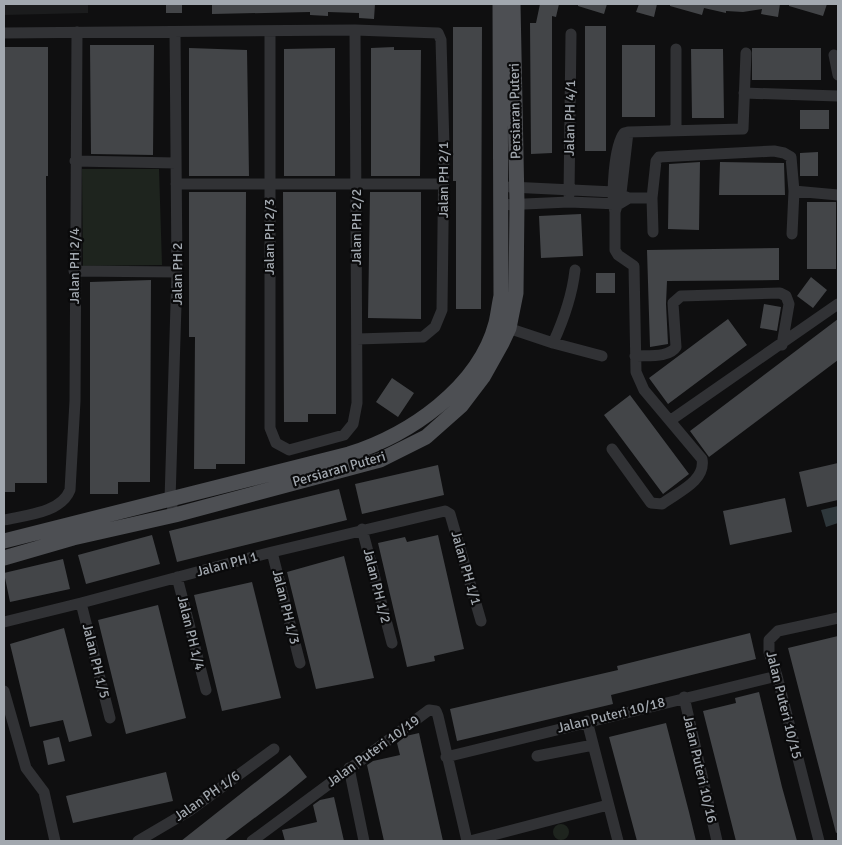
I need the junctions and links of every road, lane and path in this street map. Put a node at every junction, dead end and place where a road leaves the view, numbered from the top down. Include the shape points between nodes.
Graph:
1 (500, 4) edge
2 (513, 4) edge
3 (355, 30) junction
4 (270, 31) junction
5 (77, 32) junction
6 (175, 32) junction
7 (4, 33) edge
8 (571, 34) dead end
9 (676, 49) dead end
10 (746, 52) dead end
11 (834, 55) dead end
12 (838, 75) edge
13 (744, 93) junction
14 (838, 96) edge
15 (676, 129) junction
16 (75, 162) junction
17 (176, 163) junction
18 (269, 183) junction
19 (176, 184) junction
20 (356, 184) junction
21 (443, 184) junction
22 (517, 187) junction
23 (500, 188) junction
24 (569, 188) junction
25 (794, 191) junction
26 (838, 195) edge
27 (652, 198) junction
28 (619, 201) junction
29 (569, 202) junction
30 (501, 204) junction
31 (517, 204) junction
32 (653, 232) dead end
33 (792, 234) dead end
34 (575, 270) dead end
35 (74, 271) junction
36 (177, 272) junction
37 (838, 304) edge
38 (502, 326) junction
39 (357, 339) junction
40 (553, 344) junction
41 (782, 344) junction
42 (602, 356) dead end
43 (635, 356) junction
44 (671, 420) junction
45 (353, 424) joint
46 (612, 449) dead end
47 (170, 500) junction
48 (450, 514) joint
49 (175, 515) junction
50 (4, 520) edge
51 (362, 529) junction
52 (4, 541) edge
53 (272, 552) junction
54 (4, 558) edge
55 (177, 577) junction
56 (81, 603) junction
57 (838, 618) edge
58 (481, 621) dead end
59 (4, 622) edge
60 (392, 644) dead end
61 (300, 663) dead end
62 (777, 676) junction
63 (206, 690) dead end
64 (4, 691) edge
65 (684, 697) junction
66 (110, 718) dead end
67 (587, 721) junction
68 (593, 745) junction
69 (274, 749) dead end
70 (537, 756) dead end
71 (446, 757) junction
72 (349, 768) junction
73 (608, 805) junction
74 (263, 837) edge
75 (55, 841) edge
76 (138, 841) edge
77 (252, 841) edge
78 (364, 841) edge
79 (468, 841) edge
80 (618, 841) edge
81 (717, 841) edge
82 (819, 841) edge

1 - 23 main road, Persiaran Puteri
2 - 22 main road, Persiaran Puteri
3 - 4 street
3 - 20 street, Jalan PH 2/2
3 - 21 street, Jalan PH 2/1 via 438,33 441,40
4 - 6 street
4 - 18 street, Jalan PH 2/3
5 - 6 street
5 - 7 street
5 - 16 street, Jalan PH 2/4
6 - 17 street, Jalan PH 2
8 - 24 street, Jalan PH 4/1
9 - 15 street
10 - 13 street
11 - 12 street
13 - 14 street
13 - 15 street via 743,129
15 - 28 street via 624,133 618,143
16 - 17 street
16 - 35 street, Jalan PH 2/4
17 - 19 street, Jalan PH 2
18 - 19 street
18 - 20 street
18 - 45 street, Jalan PH 2/3 via 270,428 276,443 289,450 344,435
19 - 36 street, Jalan PH 2
20 - 21 street
20 - 39 street, Jalan PH 2/2
21 - 39 street, Jalan PH 2/1 via 442,310 435,327 423,337
22 - 23 street
22 - 24 street
22 - 31 main road, Persiaran Puteri
23 - 30 main road, Persiaran Puteri
24 - 28 street
24 - 29 street, Jalan PH 4/1
25 - 26 street
25 - 27 street via 792,157 774,151 659,157
25 - 33 street
27 - 28 street
27 - 32 street
28 - 29 street
28 - 43 street via 615,250 618,256 634,266
29 - 31 street
30 - 31 street
30 - 38 main road, Persiaran Puteri
31 - 38 main road, Persiaran Puteri via 516,293
34 - 40 street via 571,300
35 - 36 street
35 - 50 street, Jalan PH 2/4 via 75,401 70,490 67,499 58,506
36 - 47 street, Jalan PH 2
37 - 41 street
38 - 40 street
38 - 47 main road, Persiaran Puteri via 470,374 440,406 395,436 349,454
38 - 49 main road, Persiaran Puteri via 482,377 461,406 426,437 380,460
39 - 45 street, Jalan PH 2/2 via 357,403
40 - 42 street
41 - 43 street via 789,304 786,296 780,293 681,296 673,303 676,347 673,351
41 - 44 street
43 - 44 street via 636,372 644,390
44 - 46 street via 702,459 704,468 699,477 662,504 651,503
47 - 49 street, Jalan PH 2
47 - 52 main road, Persiaran Puteri
48 - 51 street, Jalan PH 1 via 437,511
48 - 58 street, Jalan PH 1/1
49 - 54 main road, Persiaran Puteri via 73,538
51 - 53 street, Jalan PH 1
51 - 60 street, Jalan PH 1/2
53 - 55 street, Jalan PH 1
53 - 61 street, Jalan PH 1/3
55 - 56 street, Jalan PH 1
55 - 63 street, Jalan PH 1/4
56 - 59 street, Jalan PH 1
56 - 66 street, Jalan PH 1/5
57 - 62 street, Jalan Puteri 10/15 via 778,631 769,640 769,652
62 - 65 street, Jalan Puteri 10/18
62 - 82 street, Jalan Puteri 10/15
64 - 75 street via 26,768 44,792
65 - 67 street, Jalan Puteri 10/18
65 - 81 street, Jalan Puteri 10/16
67 - 68 street
67 - 71 street, Jalan Puteri 10/18
68 - 70 street
68 - 73 street
69 - 76 street, Jalan PH 1/6 via 189,811
71 - 72 street, Jalan Puteri 10/19 via 438,716 436,711 429,710
71 - 79 street, Jalan Puteri 10/19
72 - 74 street, Jalan Puteri 10/19
72 - 78 street
73 - 79 street
73 - 80 street
74 - 77 street, Jalan Puteri 10/19

